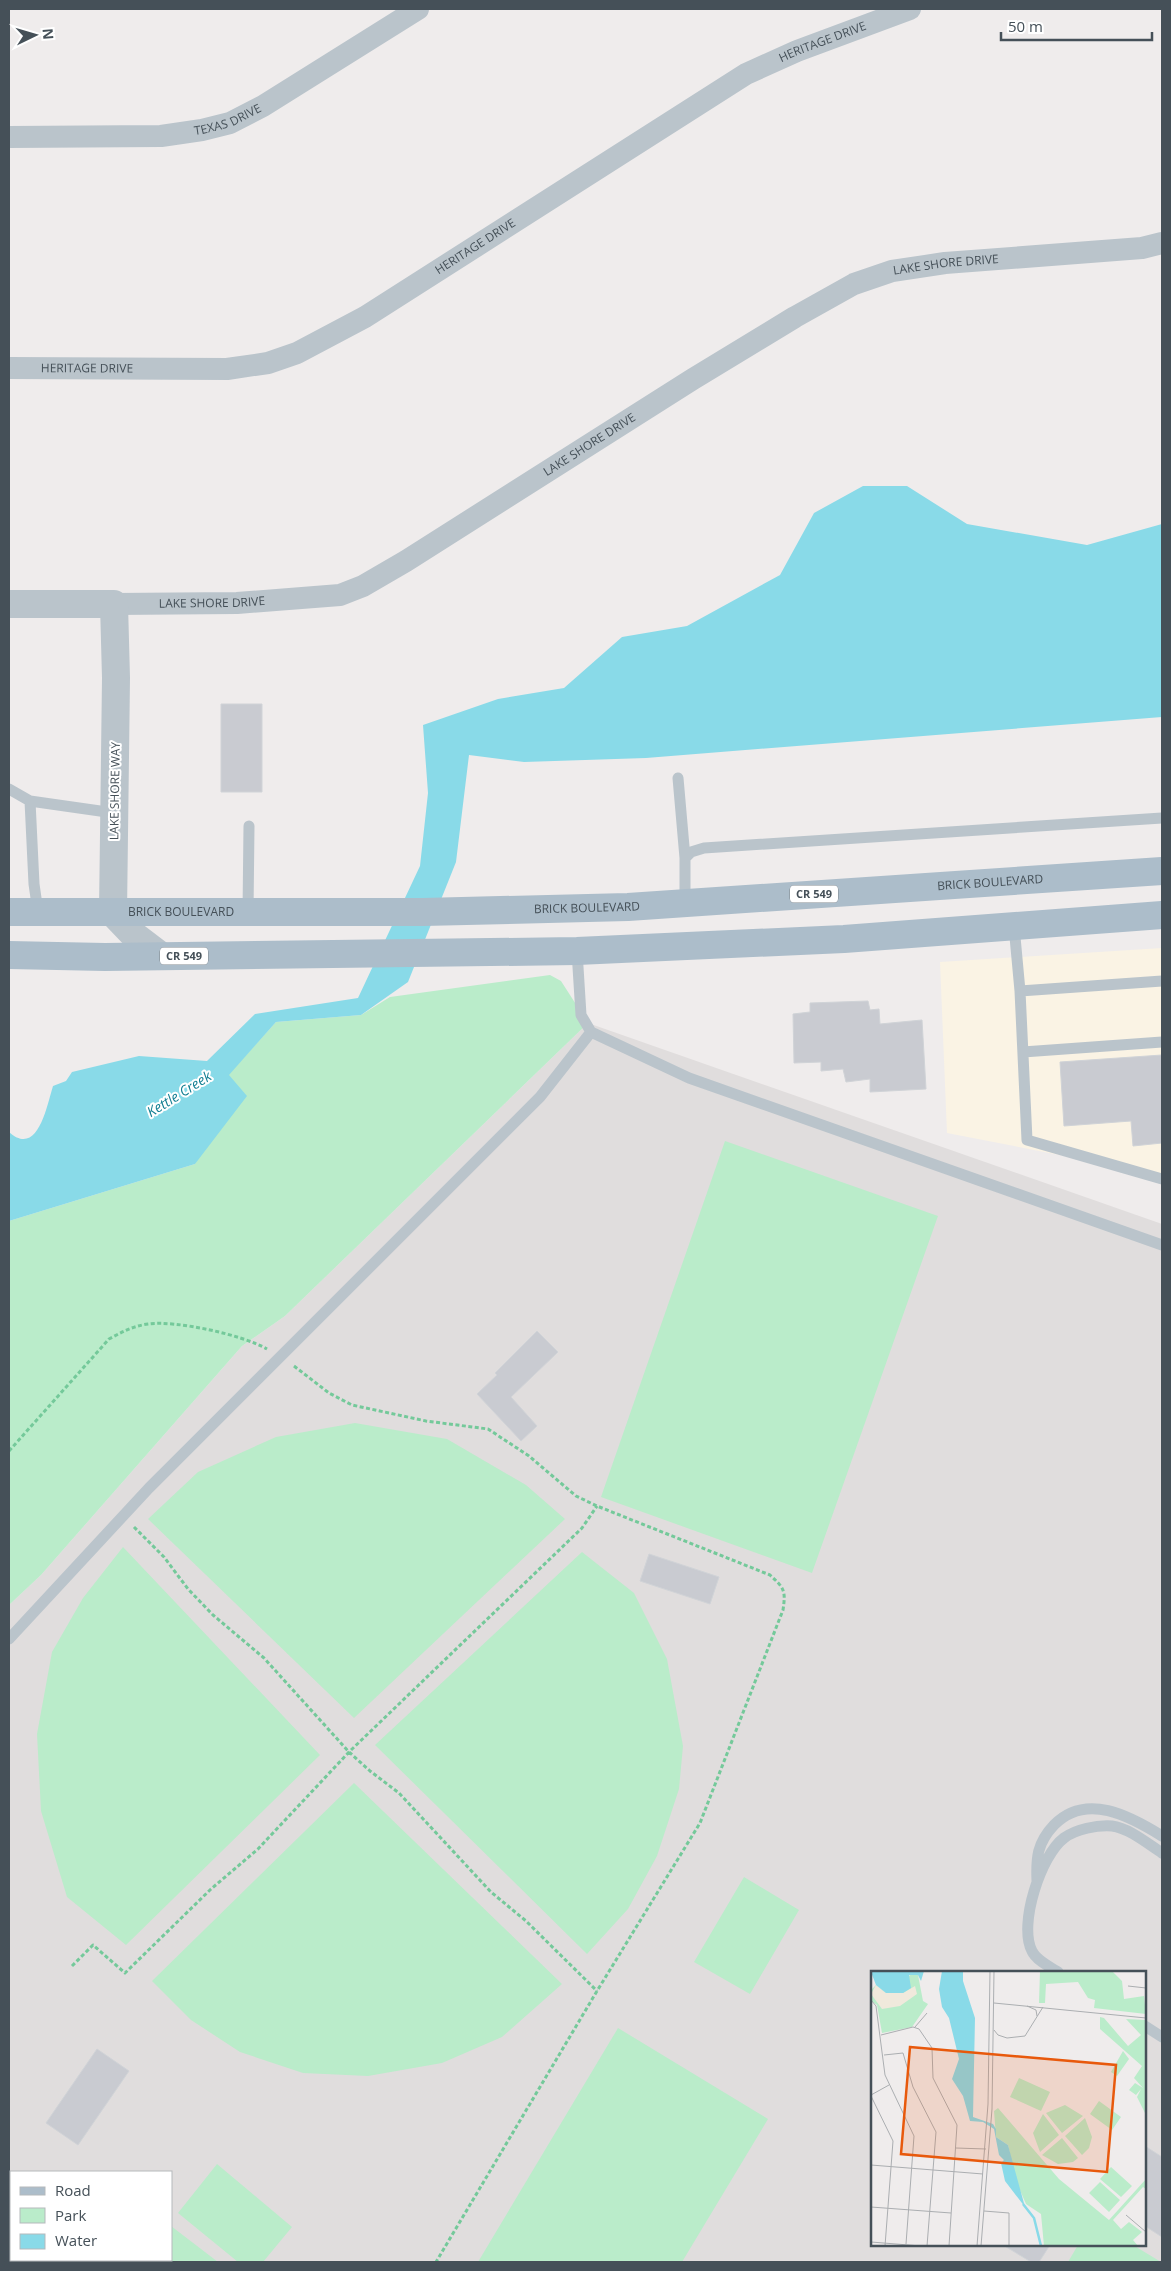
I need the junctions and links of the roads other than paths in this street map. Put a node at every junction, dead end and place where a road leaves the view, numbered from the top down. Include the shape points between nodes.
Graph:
1 (418, 9) edge
2 (910, 9) edge
3 (9, 137) edge
4 (1162, 243) edge
5 (9, 368) edge
6 (9, 604) edge
7 (114, 604) junction
8 (678, 778) dead end
9 (9, 789) edge
10 (30, 801) junction
11 (114, 813) junction
12 (1162, 818) edge
13 (249, 826) dead end
14 (685, 858) junction
15 (1162, 871) edge
16 (685, 903) junction
17 (9, 912) edge
18 (38, 912) junction
19 (248, 912) junction
20 (113, 913) junction
21 (1162, 914) edge
22 (1014, 926) junction
23 (577, 951) junction
24 (9, 955) edge
25 (161, 956) junction
26 (1162, 981) edge
27 (1020, 991) junction
28 (591, 1032) junction
29 (1162, 1042) edge
30 (1022, 1052) junction
31 (1162, 1179) edge
32 (1162, 1245) edge
33 (9, 1638) edge
34 (1162, 1836) edge
35 (1162, 1853) edge
36 (1037, 1883) junction
37 (1057, 1971) edge
38 (1146, 2027) edge
39 (1162, 2037) edge

1 - 3 street, TEXAS DRIVE via 230,123 161,136
2 - 5 street, HERITAGE DRIVE via 797,51 746,74 364,317 297,353 268,363 227,369
4 - 7 street, LAKE SHORE DRIVE via 1142,248 945,263 892,271 854,284 693,379 406,561 364,586 340,595 237,603
6 - 7 street, LAKE SHORE DRIVE
7 - 11 street, LAKE SHORE WAY
8 - 14 lane
9 - 10 lane
10 - 11 lane
10 - 18 lane
11 - 20 street, LAKE SHORE WAY
12 - 14 lane via 704,848 691,852
13 - 19 lane
14 - 16 lane
15 - 16 main road, BRICK BOULEVARD / CR 549
16 - 19 main road, BRICK BOULEVARD / CR 549 via 466,911
17 - 18 main road, BRICK BOULEVARD / CR 549
18 - 20 main road, BRICK BOULEVARD / CR 549
19 - 20 main road, BRICK BOULEVARD / CR 549
20 - 25 street via 136,937
21 - 22 main road, CR 549
22 - 23 main road, CR 549 via 844,939
22 - 27 lane
23 - 25 main road, CR 549
23 - 28 lane via 581,1015
24 - 25 main road, CR 549
26 - 27 lane
27 - 30 lane
28 - 32 lane via 689,1078
28 - 33 lane via 540,1097 123,1516
29 - 30 lane
30 - 31 lane via 1027,1140
34 - 36 lane via 1126,1816 1102,1809 1064,1814 1047,1833 1036,1856
35 - 36 lane via 1113,1826 1088,1828 1062,1839
36 - 37 lane via 1028,1914 1028,1938 1032,1952
38 - 39 lane

